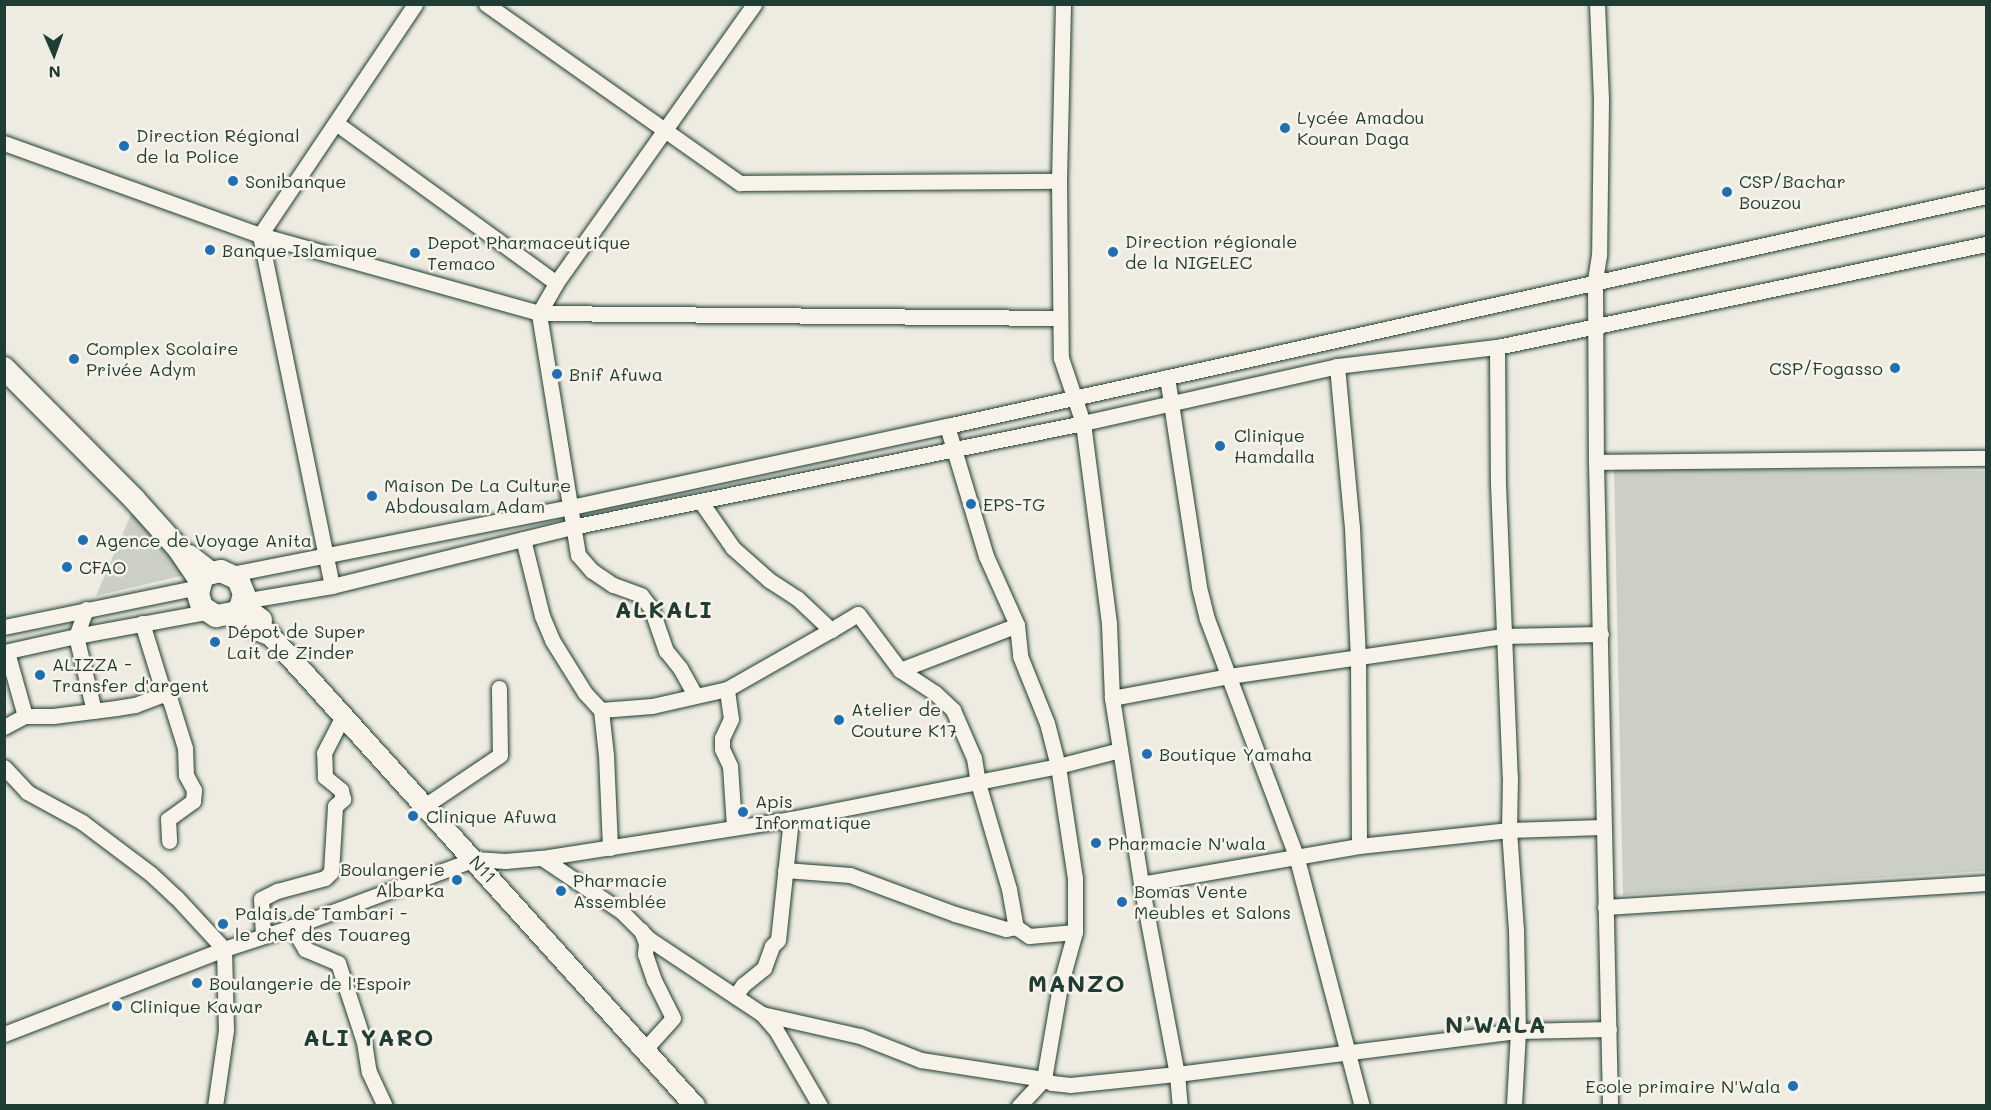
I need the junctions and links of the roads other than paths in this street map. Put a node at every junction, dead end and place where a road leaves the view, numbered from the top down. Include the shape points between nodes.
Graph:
1 (415, 4) edge
2 (486, 4) edge
3 (754, 4) edge
4 (1063, 4) edge
5 (1597, 4) edge
6 (336, 123) junction
7 (664, 130) junction
8 (4, 143) edge
9 (1059, 181) junction
10 (1986, 195) edge
11 (260, 235) junction
12 (1986, 244) edge
13 (1595, 281) junction
14 (556, 283) junction
15 (539, 313) junction
16 (1059, 318) junction
17 (1595, 326) junction
18 (1497, 347) junction
19 (1337, 366) junction
20 (4, 368) edge
21 (1167, 377) junction
22 (1076, 396) junction
23 (1172, 402) junction
24 (1083, 423) junction
25 (947, 426) junction
26 (955, 448) junction
27 (1986, 458) edge
28 (1596, 462) junction
29 (700, 502) junction
30 (571, 507) junction
31 (572, 527) junction
32 (523, 539) junction
33 (327, 553) junction
34 (211, 579) junction
35 (332, 586) junction
36 (239, 606) junction
37 (86, 609) junction
38 (207, 612) junction
39 (142, 623) junction
40 (1017, 625) junction
41 (4, 627) edge
42 (831, 630) junction
43 (269, 634) joint
44 (1601, 634) junction
45 (76, 636) junction
46 (1503, 636) junction
47 (6, 652) edge
48 (1358, 658) junction
49 (900, 670) junction
50 (1229, 676) junction
51 (499, 688) dead end
52 (727, 688) junction
53 (164, 694) junction
54 (695, 695) junction
55 (1112, 698) junction
56 (601, 710) junction
57 (94, 711) junction
58 (26, 716) junction
59 (343, 716) junction
60 (4, 727) edge
61 (1120, 750) junction
62 (1058, 766) junction
63 (4, 767) edge
64 (978, 783) junction
65 (426, 805) junction
66 (791, 819) junction
67 (734, 826) junction
68 (1602, 827) junction
69 (1509, 830) junction
70 (169, 841) dead end
71 (1359, 846) junction
72 (610, 848) junction
73 (542, 858) junction
74 (1297, 859) junction
75 (475, 860) junction
76 (785, 870) junction
77 (1986, 883) edge
78 (1141, 884) junction
79 (1605, 907) junction
80 (292, 927) junction
81 (1016, 927) junction
82 (641, 930) junction
83 (1075, 932) junction
84 (263, 936) junction
85 (224, 949) junction
86 (735, 996) junction
87 (762, 1014) junction
88 (1609, 1029) junction
89 (1518, 1031) junction
90 (4, 1034) edge
91 (645, 1048) junction
92 (1351, 1054) junction
93 (1178, 1074) junction
94 (1044, 1079) junction
95 (215, 1106) edge
96 (386, 1106) edge
97 (695, 1106) edge
98 (820, 1106) edge
99 (1018, 1106) edge
100 (1180, 1106) edge
101 (1362, 1106) edge
102 (1514, 1106) edge
103 (1610, 1106) edge

1 - 6 street
2 - 7 street
3 - 7 street
4 - 9 street
5 - 13 street via 1601,124 1599,255
6 - 11 street
6 - 14 street
7 - 9 street via 740,183
7 - 14 street
8 - 11 street
9 - 16 street
10 - 13 street
11 - 15 street
11 - 33 street
12 - 17 street
13 - 17 street
13 - 21 street
14 - 15 street
15 - 16 street
15 - 30 street
16 - 22 street via 1061,358
17 - 18 street
17 - 28 street
18 - 19 street
18 - 46 street
19 - 23 street
19 - 48 street via 1352,527
20 - 34 highway
21 - 22 street
21 - 23 street
22 - 24 street
22 - 25 street
23 - 24 street
23 - 50 street via 1199,587
24 - 26 street
24 - 55 street via 1108,624
25 - 26 street
25 - 30 street
26 - 29 street
26 - 40 street via 986,556
27 - 28 street
28 - 44 street
29 - 31 street
29 - 42 street via 733,548
30 - 31 street
30 - 33 street
31 - 32 street
31 - 54 street via 581,561 613,585 640,595 651,608 666,651
32 - 35 street
32 - 56 street via 552,640 585,693
33 - 34 street
33 - 35 street
34 - 36 highway via 242,586
34 - 37 street
34 - 38 highway via 199,601
35 - 36 street
36 - 38 highway via 216,616
36 - 43 highway via 258,630
37 - 41 street
37 - 45 street
38 - 39 street
39 - 45 street
39 - 53 street
40 - 49 street
40 - 62 street via 1020,656 1047,723
42 - 49 street via 858,614
42 - 52 street
43 - 59 main road, N11
44 - 46 street
44 - 68 street
45 - 47 street
45 - 57 street
46 - 48 street
46 - 69 street
47 - 58 street
48 - 50 street
48 - 71 street
49 - 64 street via 953,710 974,758
50 - 55 street
50 - 74 street
51 - 65 street via 500,755
52 - 54 street
52 - 67 street via 731,719 722,738 722,749 730,765
53 - 57 street via 135,705
53 - 70 street via 171,700 185,748 186,775 194,790 194,801 168,819
54 - 56 street via 652,706
55 - 61 street
56 - 72 street
57 - 58 street
58 - 60 street
59 - 65 main road, N11
59 - 84 street via 324,753 325,777 341,790 343,799 335,806 331,872 325,878 261,899
61 - 62 street
61 - 78 street
62 - 64 street
62 - 83 street via 1075,878
63 - 85 street via 27,792 82,822 151,874
64 - 66 street
64 - 81 street via 999,850
65 - 75 main road, N11
66 - 67 street
66 - 76 street
67 - 72 street
68 - 69 street
68 - 79 street
69 - 71 street
69 - 89 street
71 - 74 street
72 - 73 street
73 - 75 street
73 - 82 street via 621,911
74 - 78 street
74 - 92 street
75 - 80 street
75 - 91 main road, N11
76 - 81 street via 850,874 955,914 1006,929
76 - 86 street via 778,940 764,968
77 - 79 street
78 - 93 street
79 - 88 street
80 - 84 street
80 - 96 street via 305,948 338,963 364,1042 369,1072
81 - 83 street via 1029,936
82 - 86 street
82 - 91 street via 648,963 673,1018
83 - 94 street via 1060,986
84 - 85 street
85 - 90 street
85 - 95 street via 226,1030
86 - 87 street
87 - 94 street via 860,1035 921,1060
87 - 98 street via 776,1030
88 - 89 street
88 - 103 street
89 - 92 street
89 - 102 street
91 - 97 main road, N11
92 - 93 street
92 - 101 street
93 - 94 street via 1070,1085
93 - 100 street
94 - 99 street

